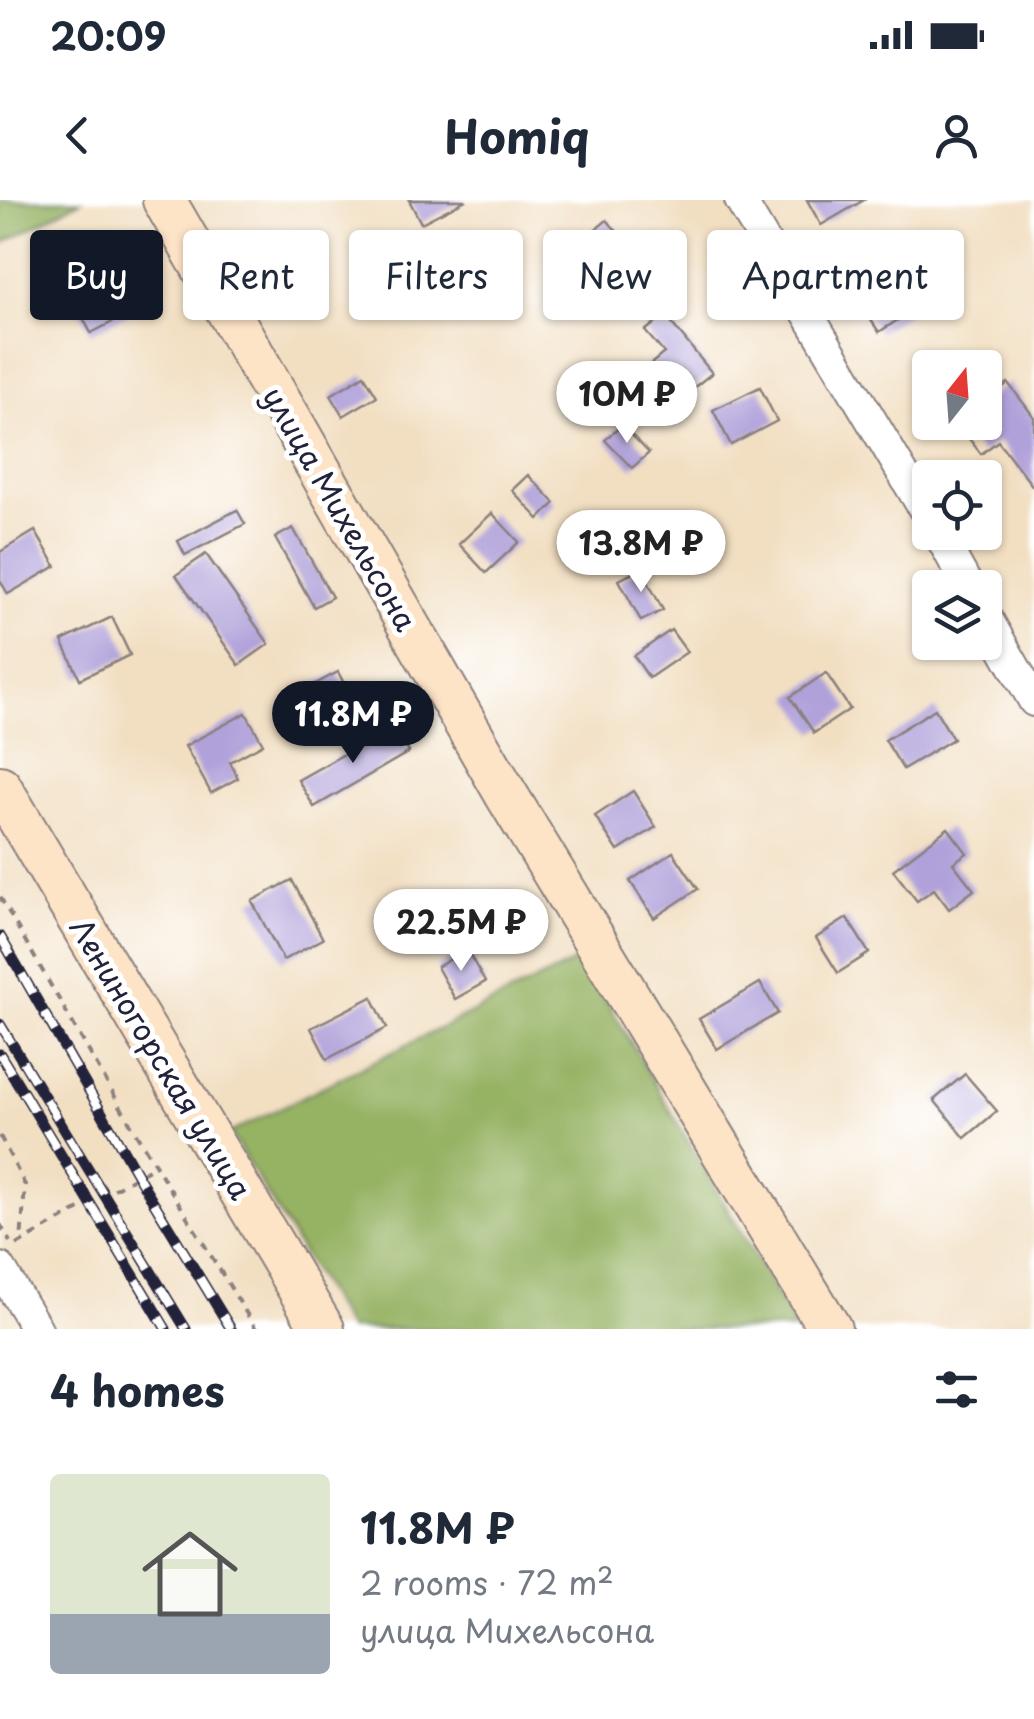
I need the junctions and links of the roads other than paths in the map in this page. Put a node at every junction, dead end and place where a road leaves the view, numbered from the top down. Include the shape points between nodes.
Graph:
1 (164, 200) edge
2 (740, 200) edge
3 (912, 489) edge
4 (1002, 645) edge
5 (1034, 701) edge
6 (0, 787) edge
7 (7, 1258) edge
8 (37, 1329) edge
9 (323, 1329) edge
10 (830, 1329) edge

1 - 10 street, улица Михельсона via 506,794
2 - 3 street
4 - 5 street
6 - 9 street, Лениногорская улица
7 - 8 street

